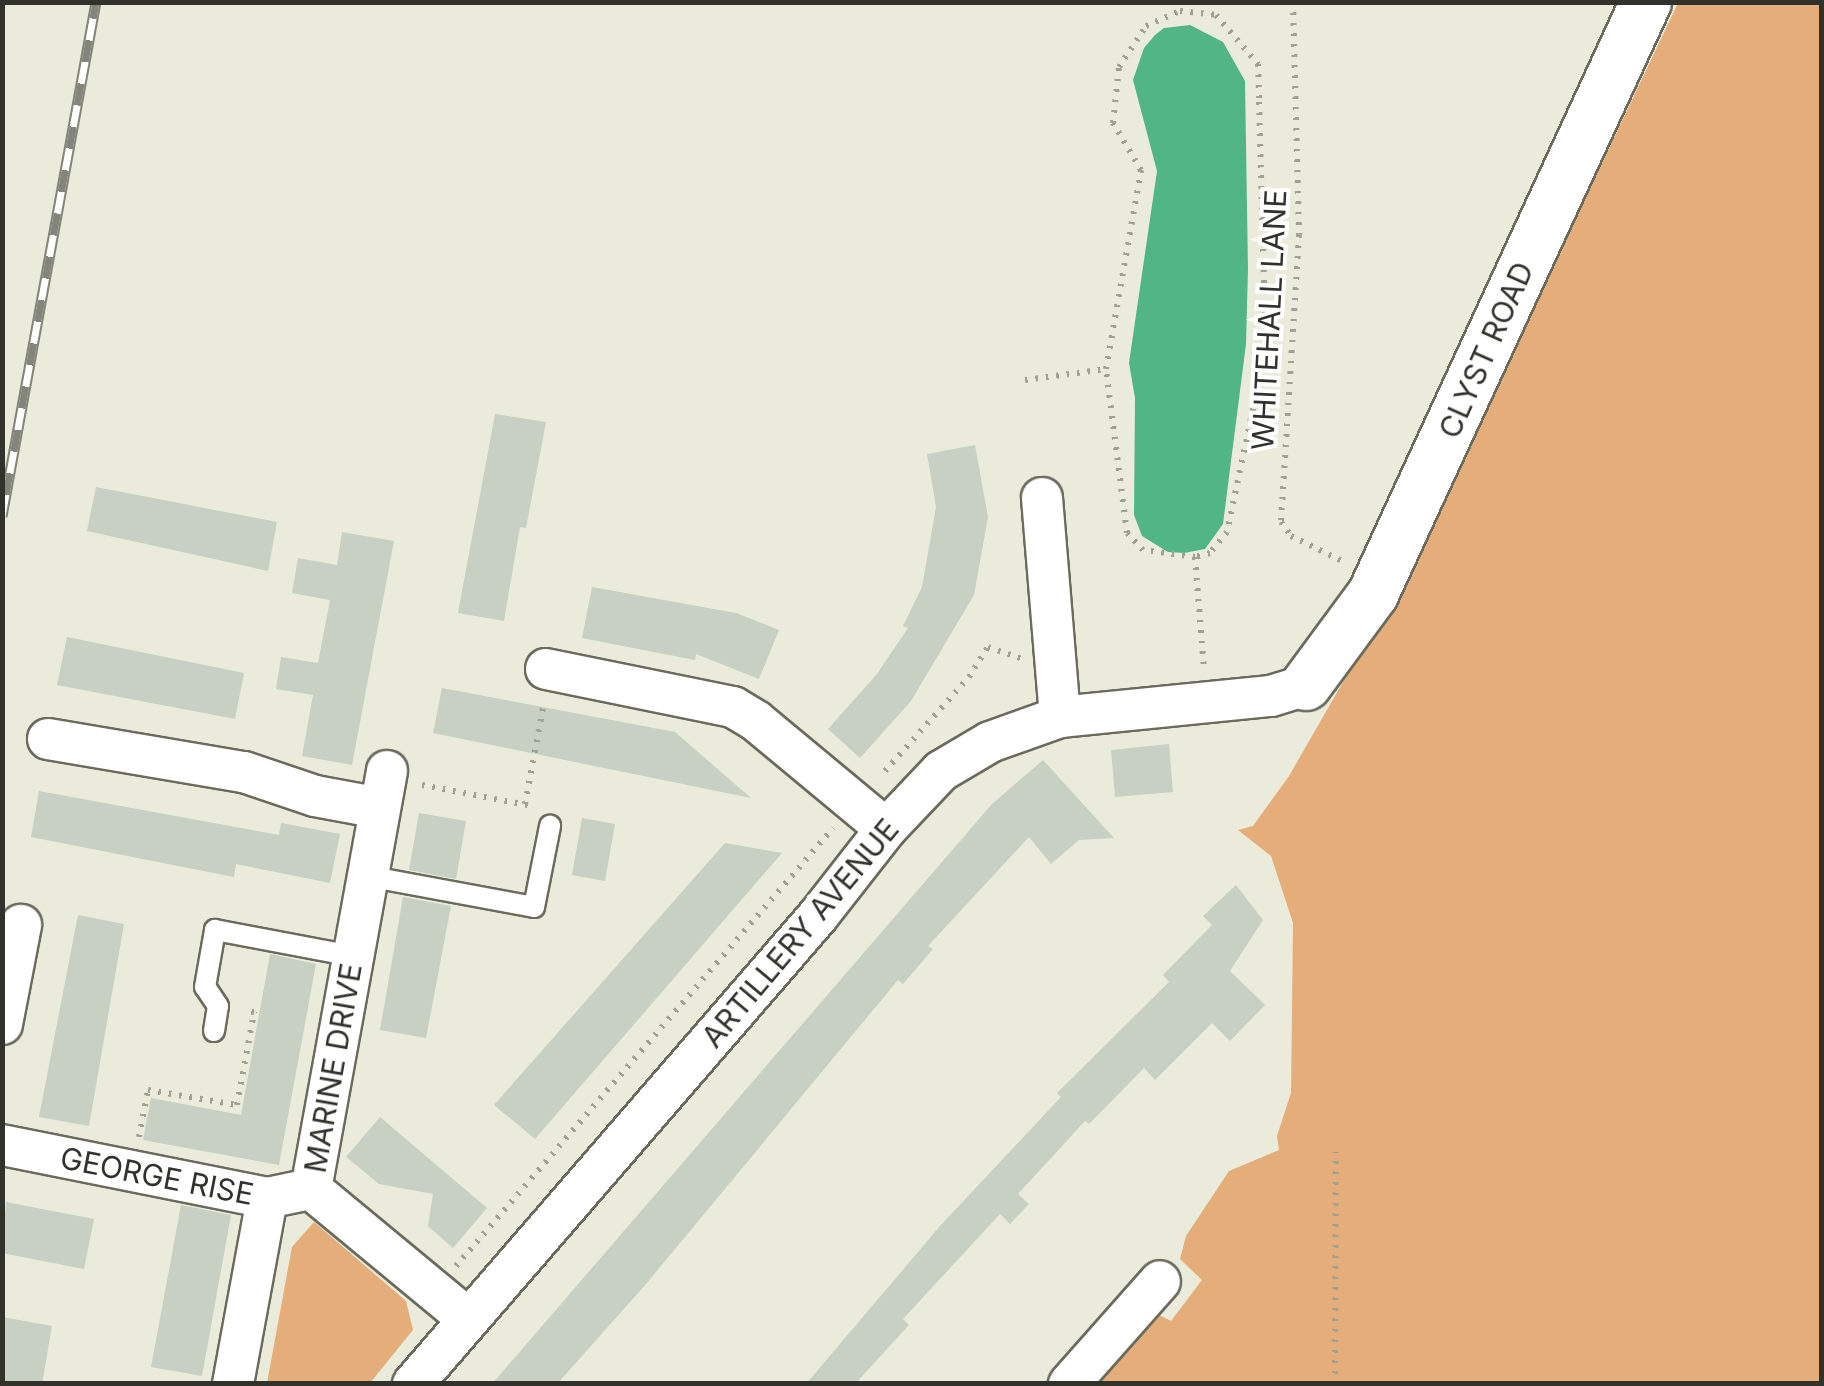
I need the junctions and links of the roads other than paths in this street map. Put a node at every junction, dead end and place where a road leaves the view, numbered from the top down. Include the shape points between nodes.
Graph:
1 (1646, 2) edge
2 (1042, 498) dead end
3 (548, 669) road end
4 (1306, 685) joint
5 (1060, 717) junction
6 (48, 738) dead end
7 (550, 826) road end
8 (886, 829) junction
9 (368, 876) junction
10 (21, 925) dead end
11 (353, 956) junction
12 (2, 1024) edge
13 (214, 1031) dead end
14 (2, 1145) edge
15 (311, 1189) junction
16 (267, 1198) junction
17 (1160, 1281) dead end
18 (467, 1318) junction
19 (233, 1384) edge
20 (412, 1384) edge
21 (1069, 1384) edge

1 - 4 street, CLYST ROAD via 1381,578 1360,618
2 - 5 street
3 - 8 street via 733,707
4 - 5 street, ARTILLERY AVENUE via 1271,696
5 - 8 street, ARTILLERY AVENUE via 990,742 941,771
6 - 9 street, MARINE DRIVE via 244,772 315,796 384,785
7 - 9 lane via 534,907
8 - 18 street, ARTILLERY AVENUE
9 - 11 street, MARINE DRIVE
10 - 12 street
11 - 13 lane via 215,930 205,987 218,1006
11 - 15 street, MARINE DRIVE
14 - 16 street, GEORGE RISE
15 - 16 street, GEORGE RISE
15 - 18 street, MARINE DRIVE
16 - 19 street
17 - 21 street
18 - 20 street, ARTILLERY AVENUE

